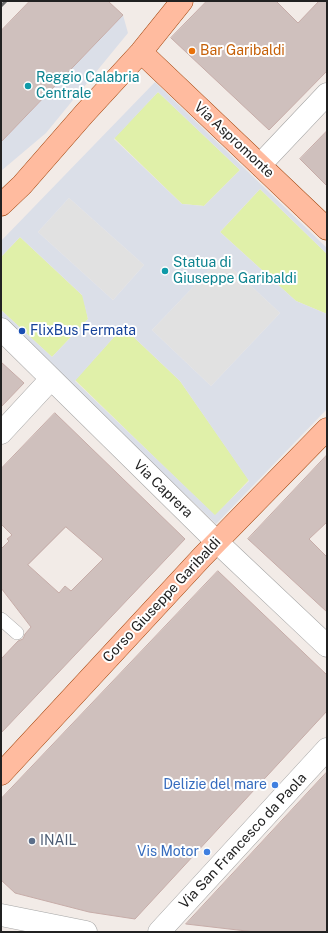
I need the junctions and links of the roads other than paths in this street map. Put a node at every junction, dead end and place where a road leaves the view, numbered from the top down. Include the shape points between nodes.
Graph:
1 (182, 1) edge
2 (140, 52) junction
3 (327, 94) edge
4 (260, 165) junction
5 (1, 204) edge
6 (327, 228) edge
7 (1, 329) edge
8 (51, 379) junction
9 (327, 429) edge
10 (1, 433) edge
11 (217, 542) junction
12 (1, 619) edge
13 (17, 633) dead end
14 (327, 646) edge
15 (327, 749) edge
16 (1, 774) edge
17 (1, 914) edge
18 (86, 932) edge
19 (159, 932) edge

1 - 2 main road
2 - 4 main road, Via Aspromonte
2 - 5 main road via 22,185
3 - 4 street
4 - 6 main road, Via Aspromonte
7 - 8 street, Via Caprera
8 - 10 street
8 - 11 street, Via Caprera
9 - 11 main road, Corso Giuseppe Garibaldi
11 - 14 street, Via Caprera
11 - 16 main road, Corso Giuseppe Garibaldi
12 - 13 lane
15 - 19 street, Via San Francesco da Paola
17 - 18 street

